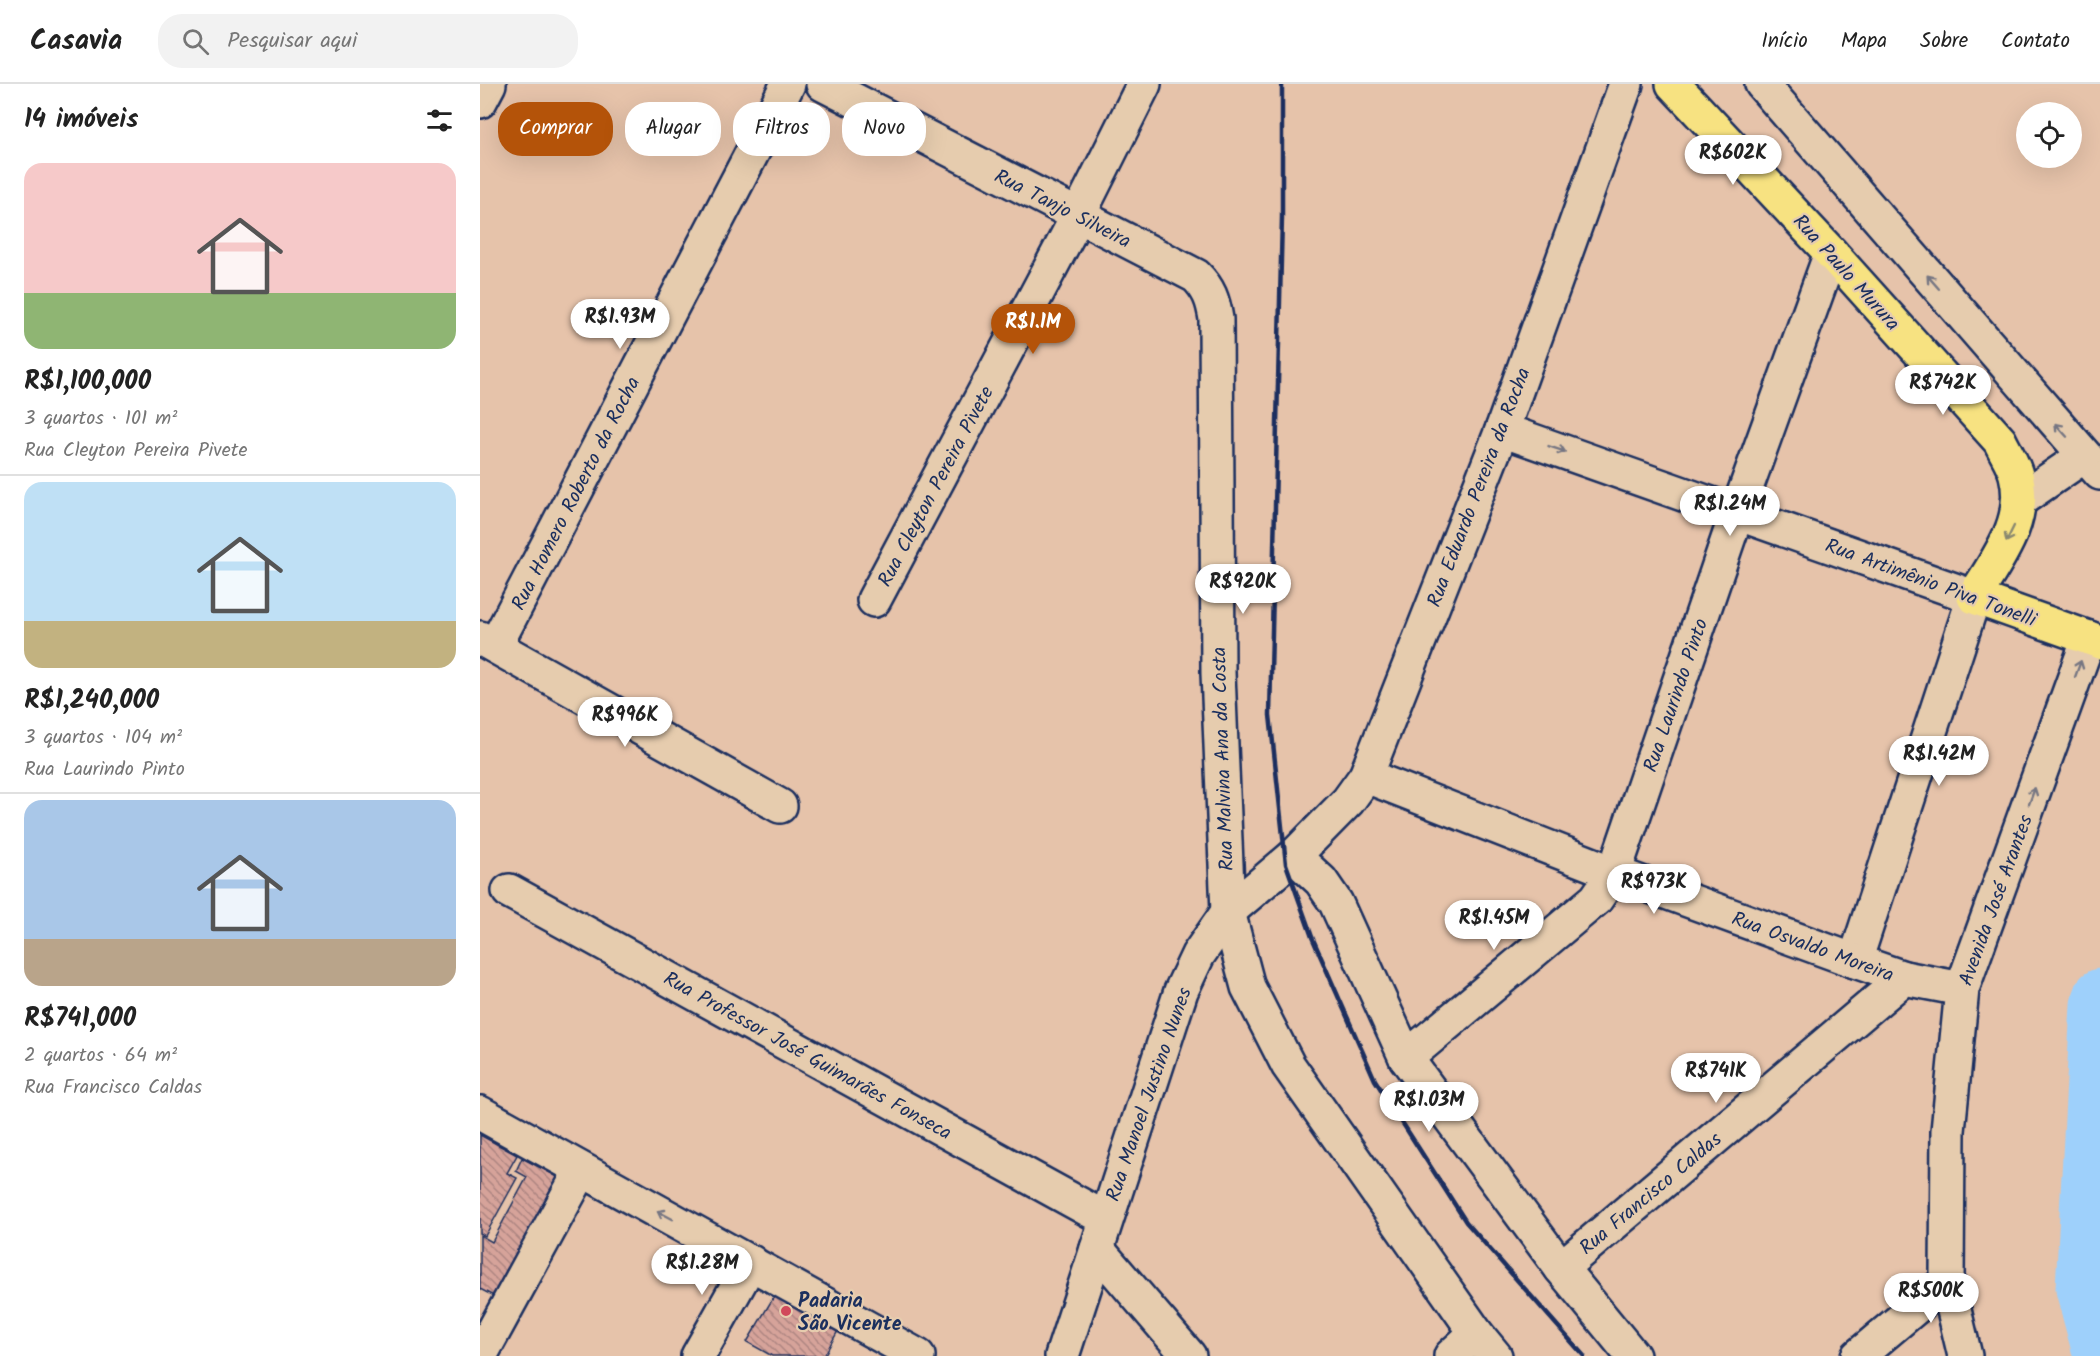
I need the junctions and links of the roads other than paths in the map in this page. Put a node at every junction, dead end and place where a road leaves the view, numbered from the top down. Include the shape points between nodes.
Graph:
1 (489, 84) edge
2 (788, 84) edge
3 (823, 84) edge
4 (1144, 84) edge
5 (1626, 84) edge
6 (1673, 84) edge
7 (1762, 84) edge
8 (480, 100) edge
9 (1078, 216) junction
10 (1831, 253) junction
11 (1216, 318) joint
12 (1502, 430) junction
13 (2092, 464) edge
14 (2020, 500) junction
15 (1737, 513) junction
16 (1974, 597) junction
17 (874, 600) dead end
18 (2096, 632) edge
19 (487, 642) edge
20 (1366, 776) junction
21 (780, 806) dead end
22 (1290, 860) junction
23 (1614, 873) junction
24 (509, 891) dead end
25 (1228, 912) junction
26 (1855, 962) junction
27 (1905, 978) junction
28 (1962, 989) junction
29 (1406, 1058) junction
30 (480, 1113) edge
31 (581, 1170) junction
32 (1101, 1234) junction
33 (751, 1262) junction
34 (1561, 1268) junction
35 (1947, 1281) junction
36 (489, 1321) edge
37 (1486, 1345) edge
38 (480, 1356) edge
39 (698, 1356) edge
40 (918, 1356) edge
41 (1062, 1356) edge
42 (1189, 1356) edge
43 (1451, 1356) edge
44 (1633, 1356) edge
45 (1858, 1356) edge
46 (1965, 1356) edge

1 - 8 street
2 - 19 street, Rua Homero Roberto da Rocha
3 - 9 street, Rua Tanjo Silveira
4 - 9 street, Rua Cleyton Pereira Pivete
5 - 12 street, Rua Eduardo Pereira da Rocha
6 - 10 main road, Rua Paulo Murura
13 -> 7 street
9 - 11 street, Rua Tanjo Silveira via 1196,276 1212,298
9 - 17 street, Rua Cleyton Pereira Pivete
10 - 14 main road, Rua Paulo Murura via 2000,441 2016,473
10 - 15 street, Rua Laurindo Pinto
11 - 25 street, Rua Malvina Ana da Costa via 1218,673
12 -> 15 street, Rua Artimênio Piva Tonelli
12 - 20 street, Rua Eduardo Pereira da Rocha
13 - 14 street
14 -> 16 main road, Rua Paulo Murura via 2017,520
15 - 16 street, Rua Artimênio Piva Tonelli
15 - 23 street, Rua Laurindo Pinto
16 - 18 main road, Rua Artimênio Piva Tonelli
16 - 26 street
28 -> 18 street, Avenida José Arantes
19 - 21 street
20 - 22 street, Rua Eduardo Pereira da Rocha via 1348,801
20 - 23 street, Rua Osvaldo Moreira
22 - 25 street, Rua Manoel Justino Nunes
22 - 29 street via 1321,881 1336,903
23 - 26 street, Rua Osvaldo Moreira
23 - 29 street, Rua Laurindo Pinto via 1596,899
24 - 32 street, Rua Professor José Guimarães Fonseca
25 - 32 street, Rua Manoel Justino Nunes via 1198,955 1180,992
25 - 37 street, Rua Malvina Ana da Costa via 1248,987 1288,1065
26 - 27 street, Rua Osvaldo Moreira
27 - 28 street, Rua Osvaldo Moreira
27 - 34 street, Rua Francisco Caldas
28 - 35 street, Avenida José Arantes via 1948,1131
29 - 34 street
30 - 31 street
33 -> 31 street
31 - 36 street
32 - 41 street, Rua Manoel Justino Nunes
32 - 42 street
33 - 39 street
33 - 40 street
34 - 44 street
35 - 45 street
35 - 46 street, Avenida José Arantes
36 - 38 street
37 - 43 street

